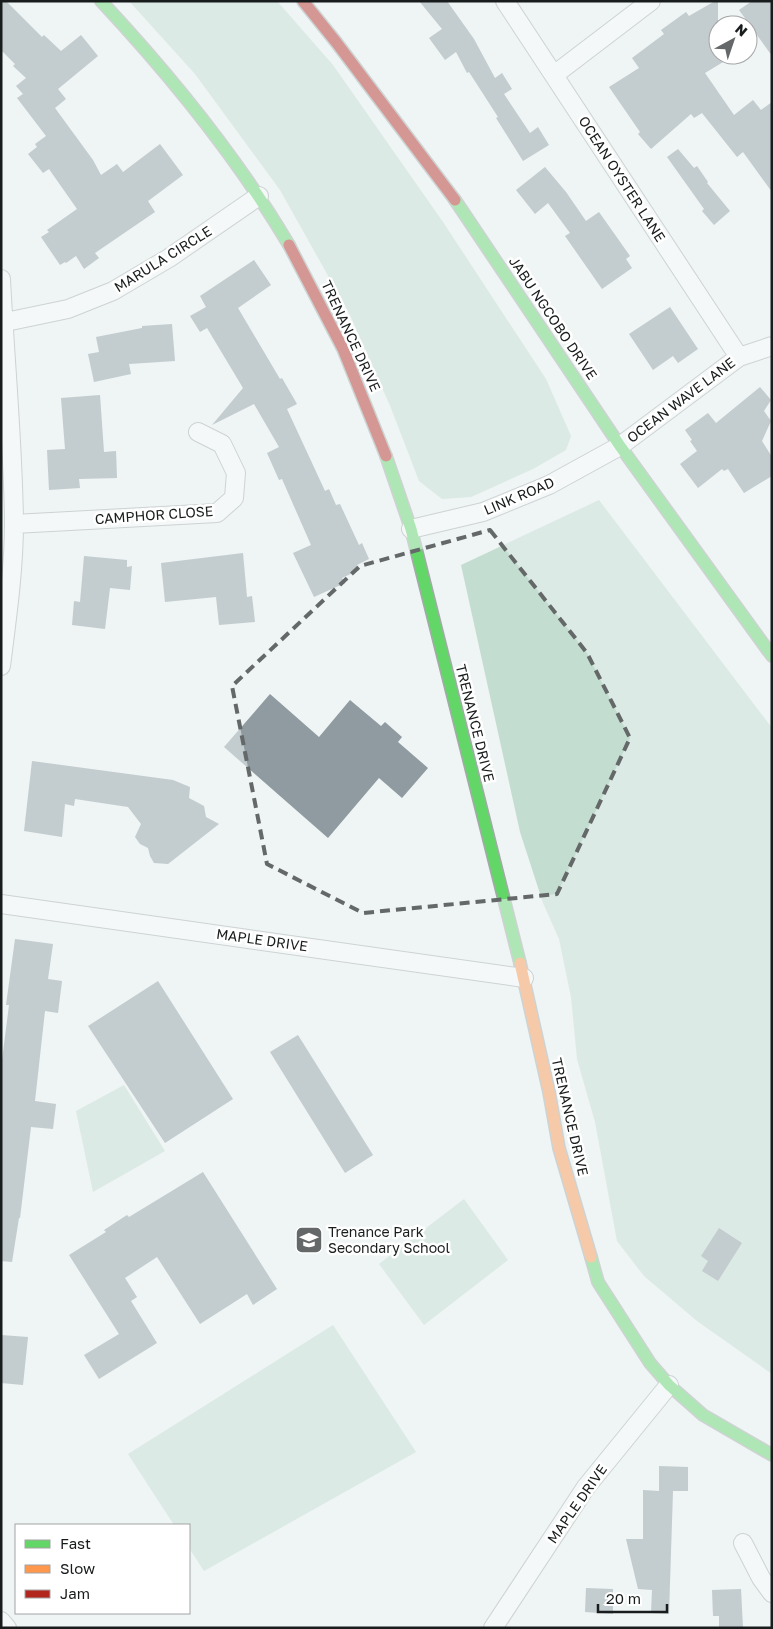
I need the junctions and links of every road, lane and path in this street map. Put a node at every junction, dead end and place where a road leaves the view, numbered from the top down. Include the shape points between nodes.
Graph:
1 (101, 1) edge
2 (303, 1) edge
3 (505, 1) edge
4 (651, 1) edge
5 (554, 75) junction
6 (259, 196) junction
7 (1, 279) edge
8 (2, 323) edge
9 (772, 346) edge
10 (739, 357) junction
11 (198, 432) dead end
12 (620, 446) junction
13 (14, 524) junction
14 (411, 529) junction
15 (772, 656) edge
16 (1, 666) edge
17 (1, 904) edge
18 (524, 978) junction
19 (669, 1386) junction
20 (772, 1455) edge
21 (743, 1543) dead end
22 (772, 1593) edge
23 (1, 1621) edge
24 (7, 1628) edge
25 (493, 1628) edge

1 - 6 street, TRENANCE DRIVE via 191,104
2 - 12 street, JABU NGCOBO DRIVE via 466,214
3 - 5 street, OCEAN OYSTER LANE
4 - 5 street
5 - 10 street, OCEAN OYSTER LANE
6 - 8 street, MARULA CIRCLE via 170,258 113,292 68,309
6 - 14 street, TRENANCE DRIVE via 291,248 343,349 384,450
7 - 8 street
8 - 13 street
9 - 10 street, OCEAN WAVE LANE
10 - 12 street, OCEAN WAVE LANE
11 - 13 street, CAMPHOR CLOSE via 222,444 236,473 234,498 217,513
12 - 14 street, LINK ROAD via 548,485 483,512
12 - 15 street, JABU NGCOBO DRIVE
13 - 16 street via 10,598
14 - 18 street, TRENANCE DRIVE
17 - 18 street, MAPLE DRIVE
18 - 19 street, TRENANCE DRIVE via 559,1148 598,1282 650,1363
19 - 20 street, TRENANCE DRIVE via 703,1415
19 - 25 street, MAPLE DRIVE via 586,1487
21 - 22 street
23 - 24 street

